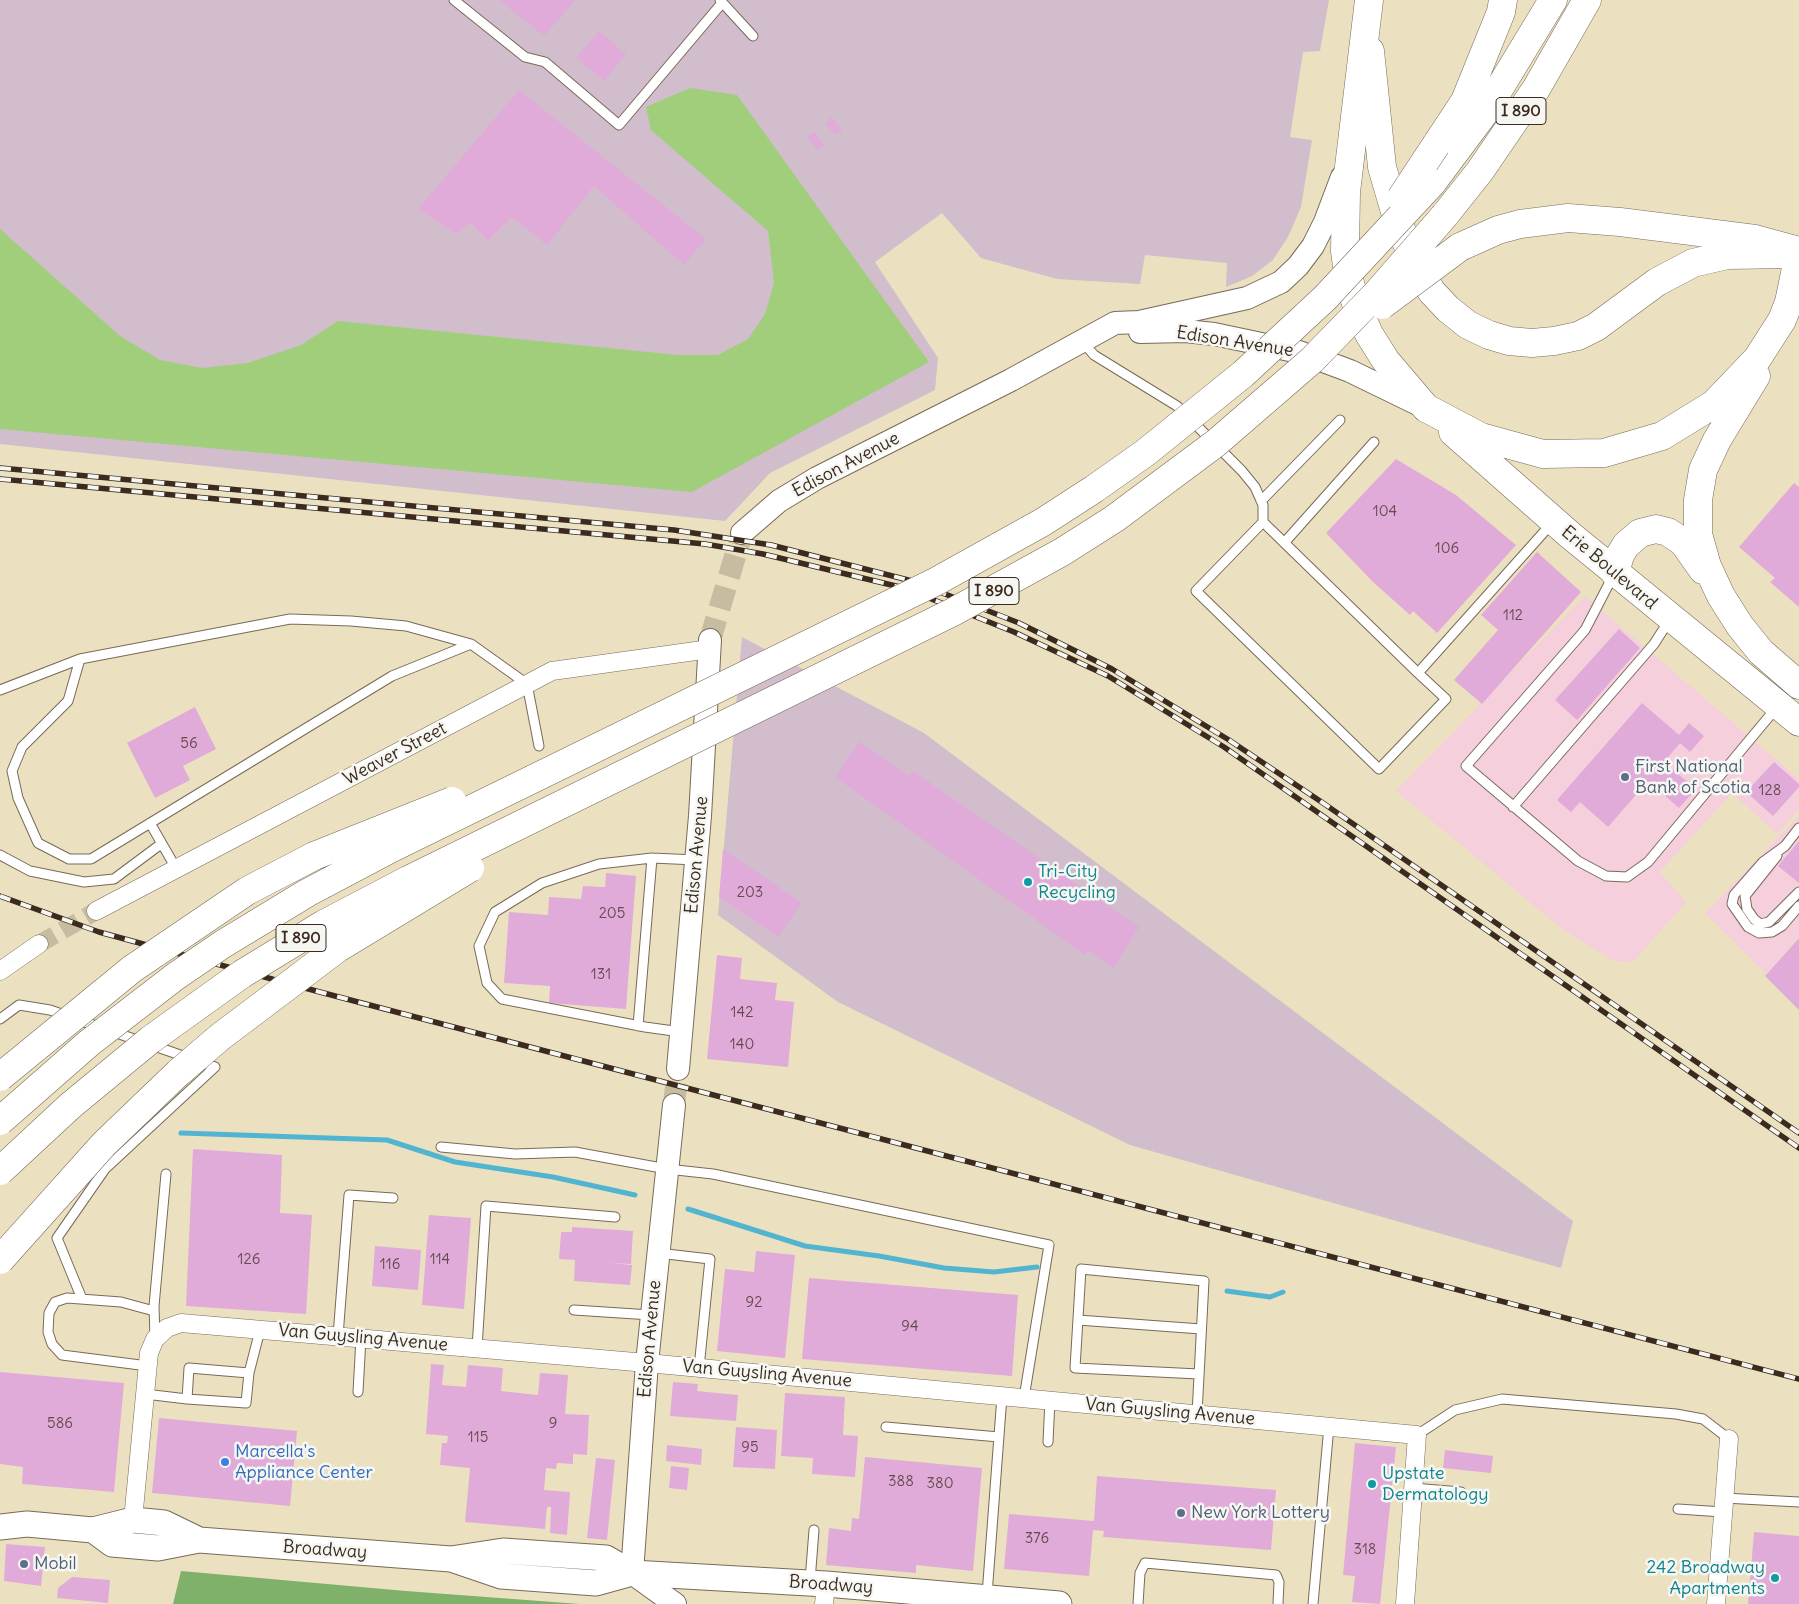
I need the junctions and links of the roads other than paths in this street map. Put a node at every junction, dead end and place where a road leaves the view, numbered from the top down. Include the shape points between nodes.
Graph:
1 (454, 0) edge
2 (1503, 0) edge
3 (1552, 0) edge
4 (1587, 0) edge
5 (721, 1) edge
6 (1368, 5) edge
7 (753, 36) dead end
8 (1353, 131) junction
9 (1799, 253) edge
10 (1324, 298) junction
11 (1782, 320) junction
12 (1084, 344) junction
13 (1312, 360) junction
14 (1426, 408) junction
15 (1340, 420) dead end
16 (1374, 442) dead end
17 (1261, 501) junction
18 (1554, 521) junction
19 (1262, 522) junction
20 (742, 533) tunnel mouth
21 (1284, 543) junction
22 (1615, 573) junction
23 (1721, 596) junction
24 (1670, 619) junction
25 (471, 644) junction
26 (710, 645) joint
27 (80, 659) junction
28 (1418, 673) junction
29 (528, 684) junction
30 (1799, 685) edge
31 (0, 690) edge
32 (1789, 714) edge
33 (626, 734) junction
34 (539, 746) dead end
35 (641, 766) junction
36 (1513, 807) junction
37 (150, 823) junction
38 (1799, 828) edge
39 (161, 844) junction
40 (1785, 846) junction
41 (0, 856) edge
42 (652, 858) junction
43 (697, 860) junction
44 (177, 870) junction
45 (1799, 892) edge
46 (1799, 906) edge
47 (96, 911) tunnel mouth
48 (39, 944) tunnel mouth
49 (0, 971) edge
50 (0, 1019) edge
51 (638, 1026) junction
52 (682, 1032) junction
53 (678, 1069) tunnel mouth
54 (0, 1077) edge
55 (674, 1106) tunnel mouth
56 (0, 1122) edge
57 (441, 1146) dead end
58 (667, 1169) junction
59 (0, 1171) edge
60 (166, 1174) dead end
61 (393, 1198) dead end
62 (615, 1217) dead end
63 (658, 1253) junction
64 (0, 1260) edge
65 (82, 1299) junction
66 (574, 1310) dead end
67 (154, 1311) junction
68 (652, 1316) junction
69 (1078, 1320) junction
70 (1201, 1329) junction
71 (260, 1330) junction
72 (338, 1336) junction
73 (361, 1338) junction
74 (155, 1339) junction
75 (476, 1348) junction
76 (646, 1363) junction
77 (148, 1366) junction
78 (699, 1368) junction
79 (249, 1373) junction
80 (1199, 1374) junction
81 (358, 1392) dead end
82 (145, 1394) junction
83 (1002, 1396) junction
84 (1024, 1398) junction
85 (187, 1399) junction
86 (1050, 1400) junction
87 (1197, 1414) junction
88 (1329, 1426) junction
89 (886, 1427) dead end
90 (1417, 1435) junction
91 (999, 1438) junction
92 (1729, 1439) joint
93 (1048, 1442) dead end
94 (1413, 1488) junction
95 (1461, 1492) dead end
96 (1799, 1502) edge
97 (1724, 1505) junction
98 (1678, 1509) dead end
99 (0, 1512) edge
100 (133, 1520) junction
101 (27, 1524) junction
102 (0, 1528) edge
103 (93, 1530) junction
104 (814, 1530) dead end
105 (199, 1540) junction
106 (632, 1573) junction
107 (820, 1591) edge
108 (994, 1600) edge
109 (675, 1604) edge
110 (1059, 1604) edge
111 (1138, 1604) edge
112 (1278, 1604) edge
113 (1313, 1604) edge
114 (1405, 1604) edge
115 (1716, 1604) edge

1 - 5 lane via 525,57 544,62 619,125
2 - 10 main road, bridge via 1465,101 1404,194
3 - 10 main road, I 890, bridge via 1490,104 1432,183
4 - 13 main road, I 890, bridge via 1525,105 1480,171 1378,292
5 - 7 lane
6 - 8 main road
6 - 9 main road via 1377,134 1389,192 1418,270 1432,292 1468,325 1489,335 1532,343 1578,336 1674,271 1693,263 1727,255
8 - 12 street, Edison Avenue via 1325,222 1313,246 1281,282 1247,298 1139,322 1115,323
8 - 14 main road via 1344,222 1349,280 1369,334 1386,361
9 - 11 main road
9 - 13 main road, bridge via 1754,239 1702,232 1593,219 1542,220 1498,230 1460,247
10 - 33 main road, I 890, bridge via 1194,415 1102,484 1043,522 928,585
11 - 14 main road via 1757,359 1714,404 1689,422 1634,446 1604,453 1543,454 1480,437
11 - 23 main road via 1755,378 1717,440 1703,470 1698,500 1698,534 1707,566
12 - 14 street, Edison Avenue via 1142,331 1185,331 1242,339 1326,361
12 - 17 lane via 1107,363 1177,406 1242,471
12 - 20 street, Edison Avenue via 818,478 779,501
13 - 35 main road, I 890, bridge via 1173,476 1062,552 953,612
14 - 18 main road, Erie Boulevard
15 - 17 lane
16 - 21 lane
17 - 19 lane
18 - 22 main road, Erie Boulevard
18 - 28 lane
19 - 21 lane
19 - 28 lane via 1196,591 1379,768 1446,700
21 - 28 lane
22 - 23 main road via 1626,545 1640,533 1656,529 1684,542
22 - 24 main road, Erie Boulevard
22 - 36 lane via 1585,630 1466,766
23 - 30 main road via 1761,652
24 - 32 main road, Erie Boulevard
24 - 36 lane via 1654,644
25 - 27 lane via 406,626 290,619
25 - 29 lane
25 - 37 lane via 392,676
26 - 29 street, Weaver Street via 552,671
26 - 43 street, Edison Avenue
27 - 31 lane
27 - 37 lane via 68,702 22,747 12,771 18,798 38,842 70,858 91,859
29 - 34 lane
29 - 44 street, Weaver Street
32 - 36 lane via 1648,862 1626,877 1606,876 1578,861
33 - 54 main road, bridge via 337,847 270,878 132,969
33 - 56 main road, I 890, bridge via 366,862 244,931 129,1012
35 - 59 main road, I 890, bridge via 365,902 242,974 112,1070
35 - 64 main road, bridge via 362,933 300,974 185,1067 139,1109
37 - 39 lane
38 - 40 lane
39 - 41 lane via 114,879 84,882 30,871
39 - 44 lane
40 - 45 lane via 1745,896 1747,909 1760,924 1769,922
40 - 46 lane via 1763,862 1734,895 1732,904 1744,923 1759,933 1772,932 1782,926
42 - 43 lane
42 - 51 lane
42 - 51 lane via 599,864 542,883 496,912 479,946 487,984 502,999
43 - 52 street, Edison Avenue
44 - 47 street, Weaver Street
48 - 49 street
50 - 65 lane via 19,1005 50,1010 215,1067 105,1169 57,1238
51 - 52 lane
52 - 53 street, Edison Avenue
55 - 58 street, Edison Avenue
57 - 58 lane via 515,1154 575,1152
58 - 63 street, Edison Avenue
58 - 84 lane via 713,1174 1049,1245
60 - 67 lane
61 - 72 lane via 349,1195
62 - 75 lane via 486,1206
63 - 68 street, Edison Avenue
63 - 78 lane via 710,1259
65 - 67 lane via 121,1302
65 - 77 lane via 67,1298 55,1302 49,1312 48,1332 52,1344 62,1354
66 - 68 lane
67 - 74 lane
68 - 76 street, Edison Avenue
69 - 70 lane
69 - 70 lane via 1081,1269 1204,1281
69 - 80 lane via 1075,1368
70 - 80 lane
71 - 72 street, Van Guysling Avenue
71 - 74 street, Van Guysling Avenue via 182,1323 167,1328
71 - 79 lane
72 - 73 street, Van Guysling Avenue
73 - 75 street, Van Guysling Avenue
73 - 81 lane
74 - 77 street
75 - 76 street, Van Guysling Avenue
76 - 78 street, Van Guysling Avenue
76 - 106 street, Edison Avenue
77 - 82 street
78 - 83 street, Van Guysling Avenue
79 - 85 lane via 246,1403
79 - 85 lane via 189,1368
80 - 87 lane
82 - 85 lane
82 - 100 street
83 - 84 street, Van Guysling Avenue
83 - 91 lane
84 - 86 street, Van Guysling Avenue
86 - 87 street, Van Guysling Avenue
86 - 93 lane
87 - 88 street, Van Guysling Avenue
88 - 90 street, Van Guysling Avenue
88 - 113 lane
89 - 91 lane
90 - 92 lane via 1455,1410 1502,1399 1676,1414 1703,1419
90 - 94 street
91 - 108 lane
92 - 97 street
94 - 95 lane
94 - 114 street
96 - 97 lane
97 - 98 lane
97 - 115 street
99 - 101 main road, Broadway
100 - 103 main road, Broadway
100 - 105 main road, Broadway via 164,1523
101 - 102 main road, Broadway
101 - 103 main road, Broadway
103 - 105 main road, Broadway via 112,1544 158,1548
104 - 107 lane
105 - 106 main road, Broadway via 451,1559 500,1576 596,1583
106 - 107 main road, Broadway
106 - 109 street
107 - 108 main road, Broadway
108 - 110 main road, Broadway
111 - 112 lane via 1140,1573 1145,1564 1276,1575 1279,1582

